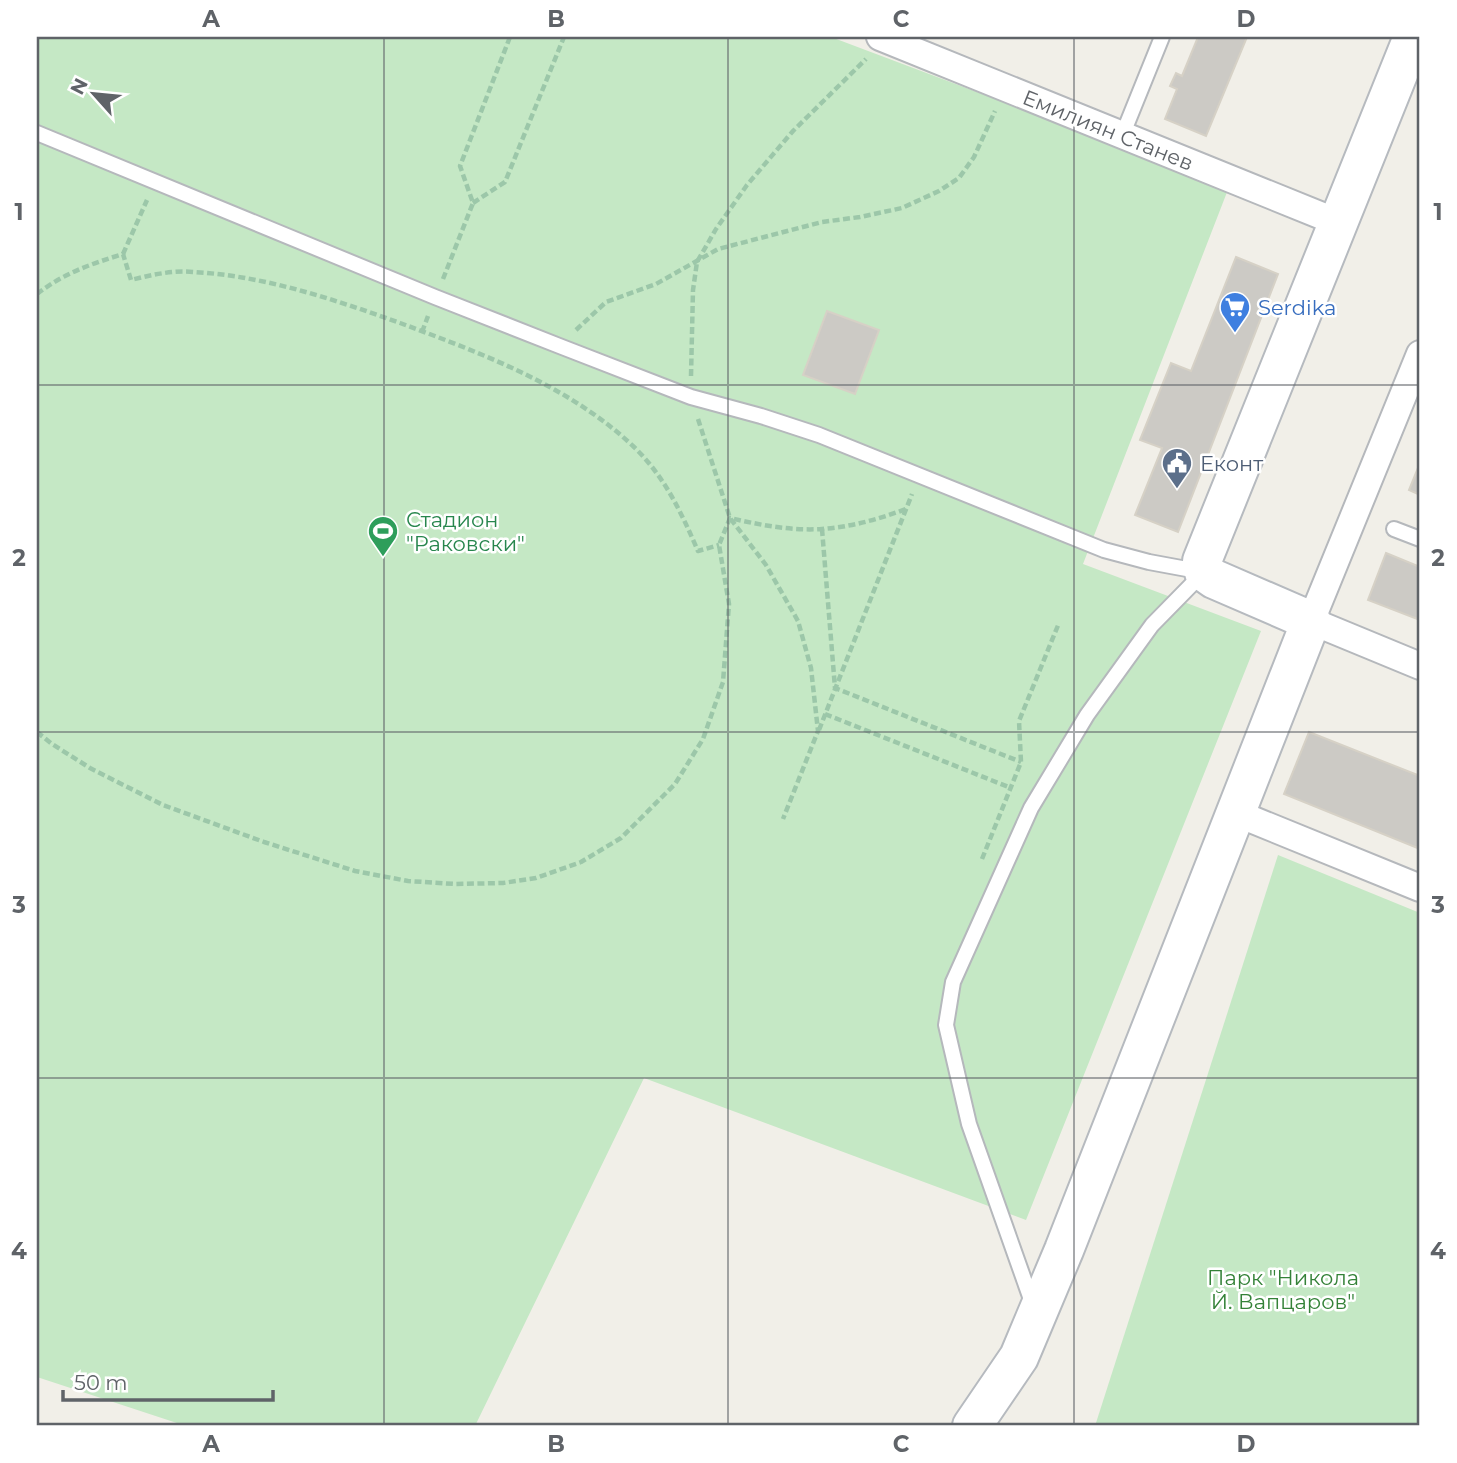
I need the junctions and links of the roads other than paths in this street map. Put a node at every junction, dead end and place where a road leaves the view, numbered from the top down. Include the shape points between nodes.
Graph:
1 (1162, 37) edge
2 (1413, 37) edge
3 (884, 38) edge
4 (37, 133) edge
5 (1122, 136) junction
6 (1337, 222) junction
7 (1420, 354) edge
8 (1394, 529) dead end
9 (1420, 540) edge
10 (1204, 572) junction
11 (1311, 621) junction
12 (1420, 666) edge
13 (1236, 813) junction
14 (1420, 888) edge
15 (1037, 1314) junction
16 (972, 1426) edge

1 - 5 lane
2 - 6 street
3 - 5 street, Емилиян Станев
4 - 10 lane via 691,397 819,435 1104,550
5 - 6 street, Емилиян Станев
6 - 10 street via 1205,550
7 - 11 street
8 - 9 lane
10 - 11 street
10 - 15 lane via 1152,625 1087,715 1031,808 953,982 946,1025 969,1124
11 - 12 street
11 - 13 street
13 - 14 street
13 - 15 street
15 - 16 street via 1019,1357

